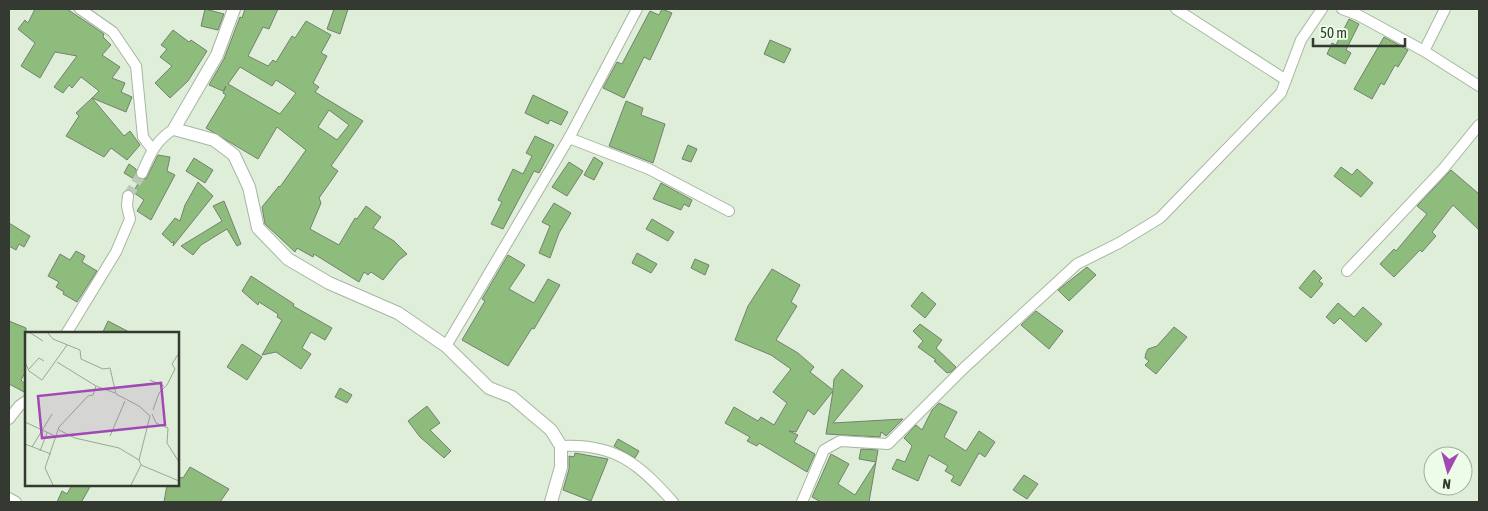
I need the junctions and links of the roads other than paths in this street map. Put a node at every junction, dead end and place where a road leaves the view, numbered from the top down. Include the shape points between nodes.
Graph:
1 (80, 9) edge
2 (234, 9) edge
3 (637, 9) edge
4 (1176, 9) edge
5 (1322, 9) edge
6 (1342, 9) edge
7 (1445, 9) edge
8 (1424, 51) junction
9 (1286, 80) junction
10 (1479, 86) edge
11 (1479, 125) edge
12 (174, 129) junction
13 (569, 138) junction
14 (152, 149) junction
15 (142, 173) tunnel mouth
16 (128, 196) tunnel mouth
17 (729, 211) dead end
18 (1347, 271) dead end
19 (67, 332) edge
20 (446, 346) junction
21 (25, 402) edge
22 (9, 418) edge
23 (561, 446) junction
24 (9, 498) edge
25 (16, 502) edge
26 (551, 502) edge
27 (673, 502) edge
28 (802, 502) edge

1 - 14 street via 113,32 136,66 142,137
2 - 12 street via 216,55
3 - 13 street
4 - 9 street
5 - 9 street via 1301,40
6 - 8 street
7 - 8 street
8 - 10 street
9 - 28 street via 1281,93 1270,106 1160,218 1077,264 964,368 888,444 840,441 824,450
11 - 18 street via 1444,168
12 - 14 street
12 - 20 street via 214,140 234,156 249,187 258,228 288,259 329,283 398,313
13 - 17 street via 649,169
13 - 20 street
14 - 15 street
16 - 19 street via 130,219 116,252
20 - 23 street via 489,388 512,397 531,412 551,430
21 - 22 street
23 - 26 street via 561,467
23 - 27 street via 585,445 613,452 650,477
24 - 25 street

